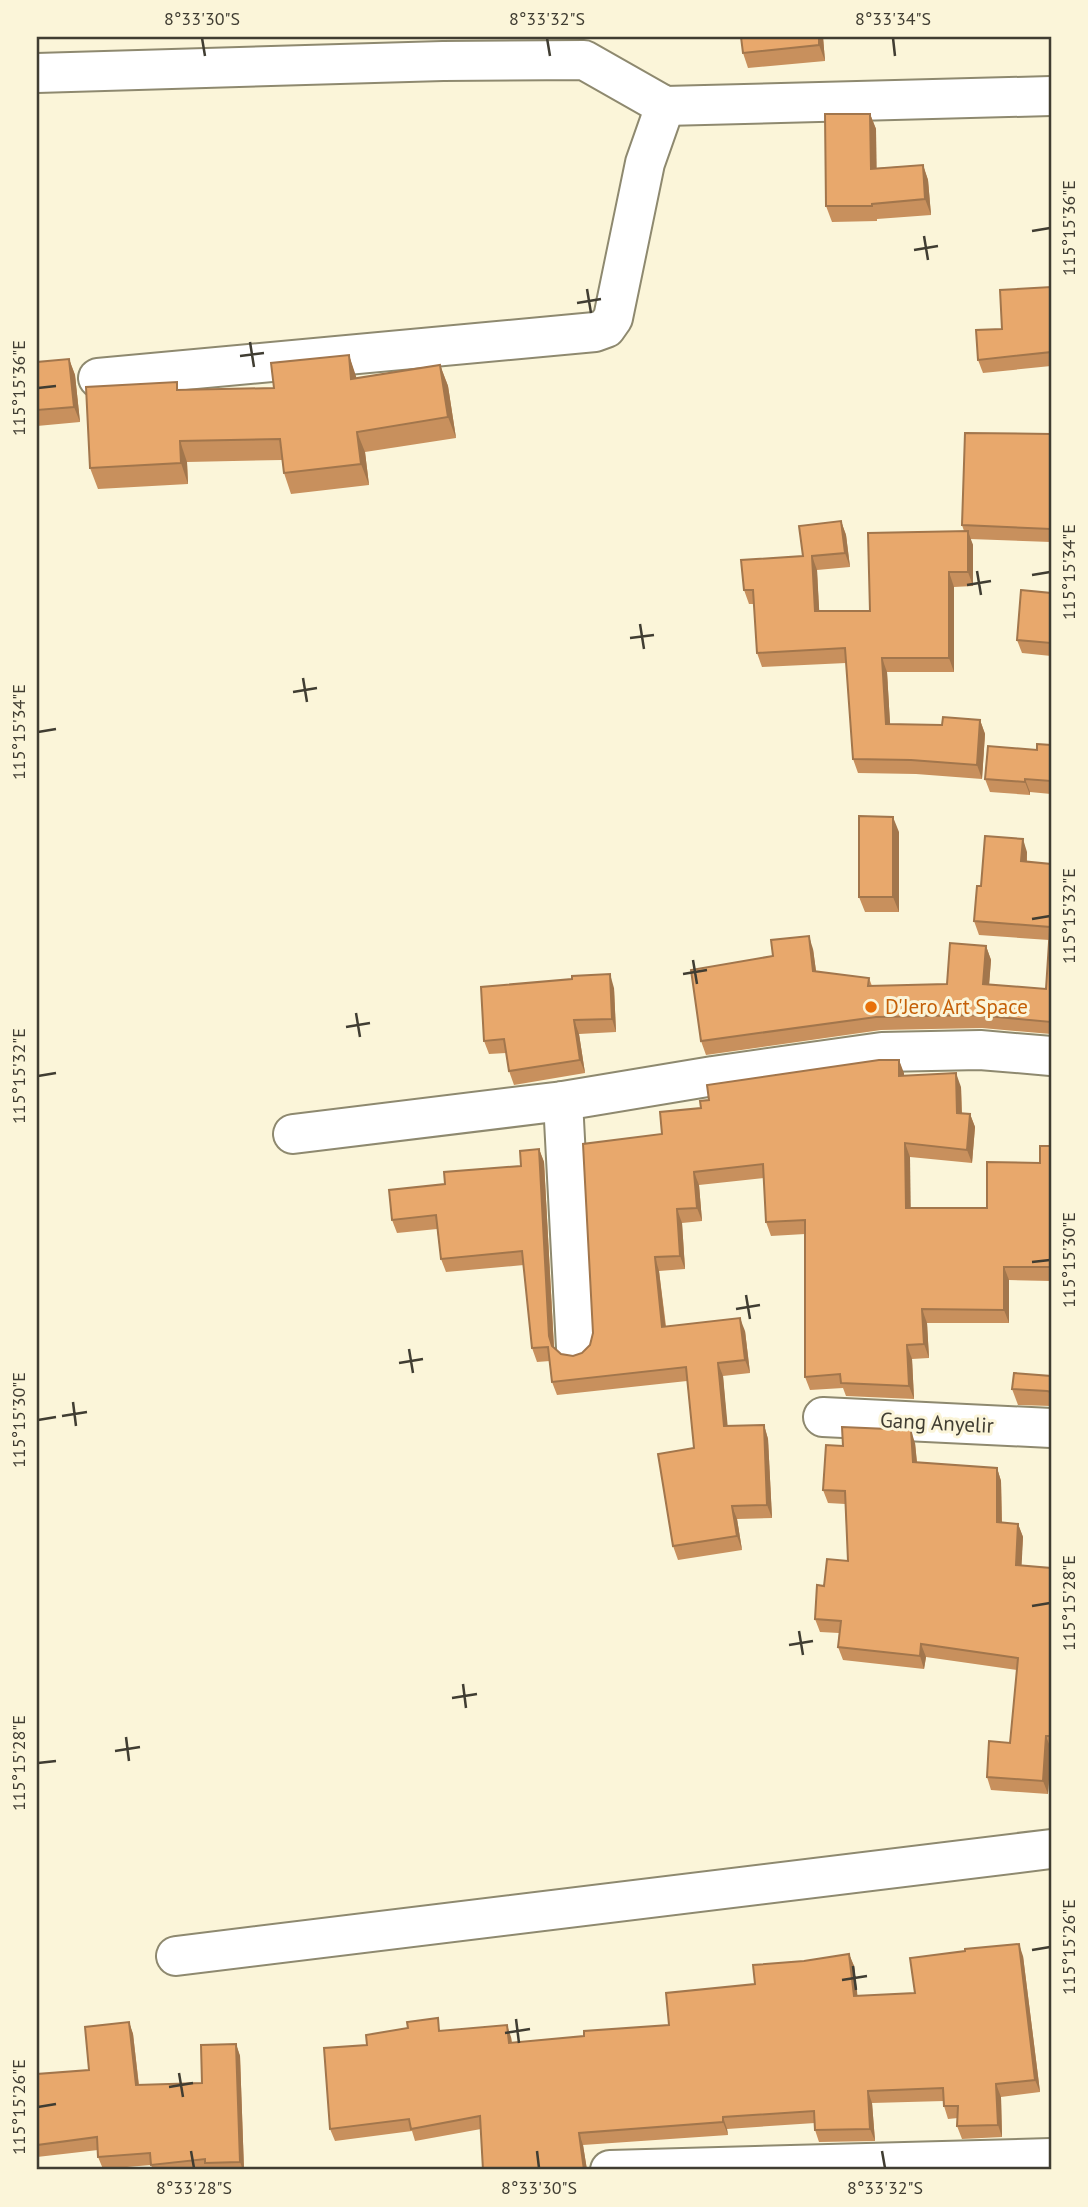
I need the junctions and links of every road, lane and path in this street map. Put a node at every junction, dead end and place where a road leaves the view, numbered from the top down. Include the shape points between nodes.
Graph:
1 (590, 48) edge
2 (37, 73) edge
3 (1051, 96) edge
4 (665, 106) junction
5 (98, 378) dead end
6 (1051, 1056) edge
7 (563, 1101) junction
8 (293, 1134) dead end
9 (576, 1348) dead end
10 (823, 1417) dead end
11 (1051, 1428) edge
12 (1051, 1849) edge
13 (176, 1956) dead end
14 (1051, 2158) edge
15 (610, 2170) edge

1 - 2 street via 443,61
1 - 4 street
3 - 4 street
4 - 5 street via 645,163 613,318 606,328
6 - 7 street via 981,1050 882,1052
7 - 8 street
7 - 9 street
10 - 11 street, Gang Anyelir
12 - 13 street
14 - 15 street

